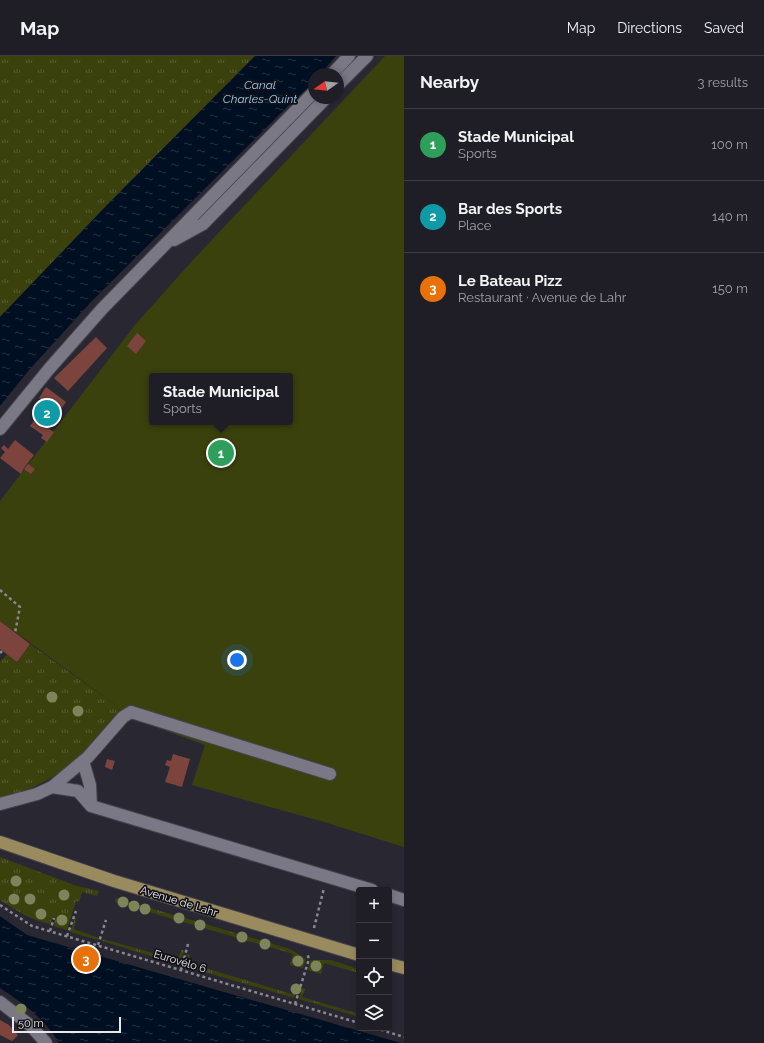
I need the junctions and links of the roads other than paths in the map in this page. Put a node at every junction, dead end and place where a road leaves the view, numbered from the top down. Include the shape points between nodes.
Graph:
1 (349, 56) edge
2 (367, 56) edge
3 (338, 68) edge
4 (344, 79) edge
5 (308, 98) edge
6 (320, 104) edge
7 (161, 248) junction
8 (0, 428) edge
9 (83, 761) junction
10 (330, 774) dead end
11 (52, 787) junction
12 (0, 804) edge
13 (91, 806) junction
14 (0, 842) edge
15 (362, 887) edge
16 (392, 896) edge
17 (404, 900) edge
18 (356, 954) edge
19 (392, 965) edge
20 (404, 968) edge
21 (0, 1002) edge
22 (46, 1043) edge

1 - 3 street
2 - 4 street
5 - 7 street
6 - 7 street via 203,224
7 - 8 street via 102,309
9 - 10 street via 123,717 131,712
9 - 11 street
9 - 13 street via 90,785
11 - 12 street
11 - 13 street via 78,791
13 - 15 street
14 - 18 main road, Avenue de Lahr via 114,881
16 - 17 street
19 - 20 main road
21 - 22 street via 31,1026

